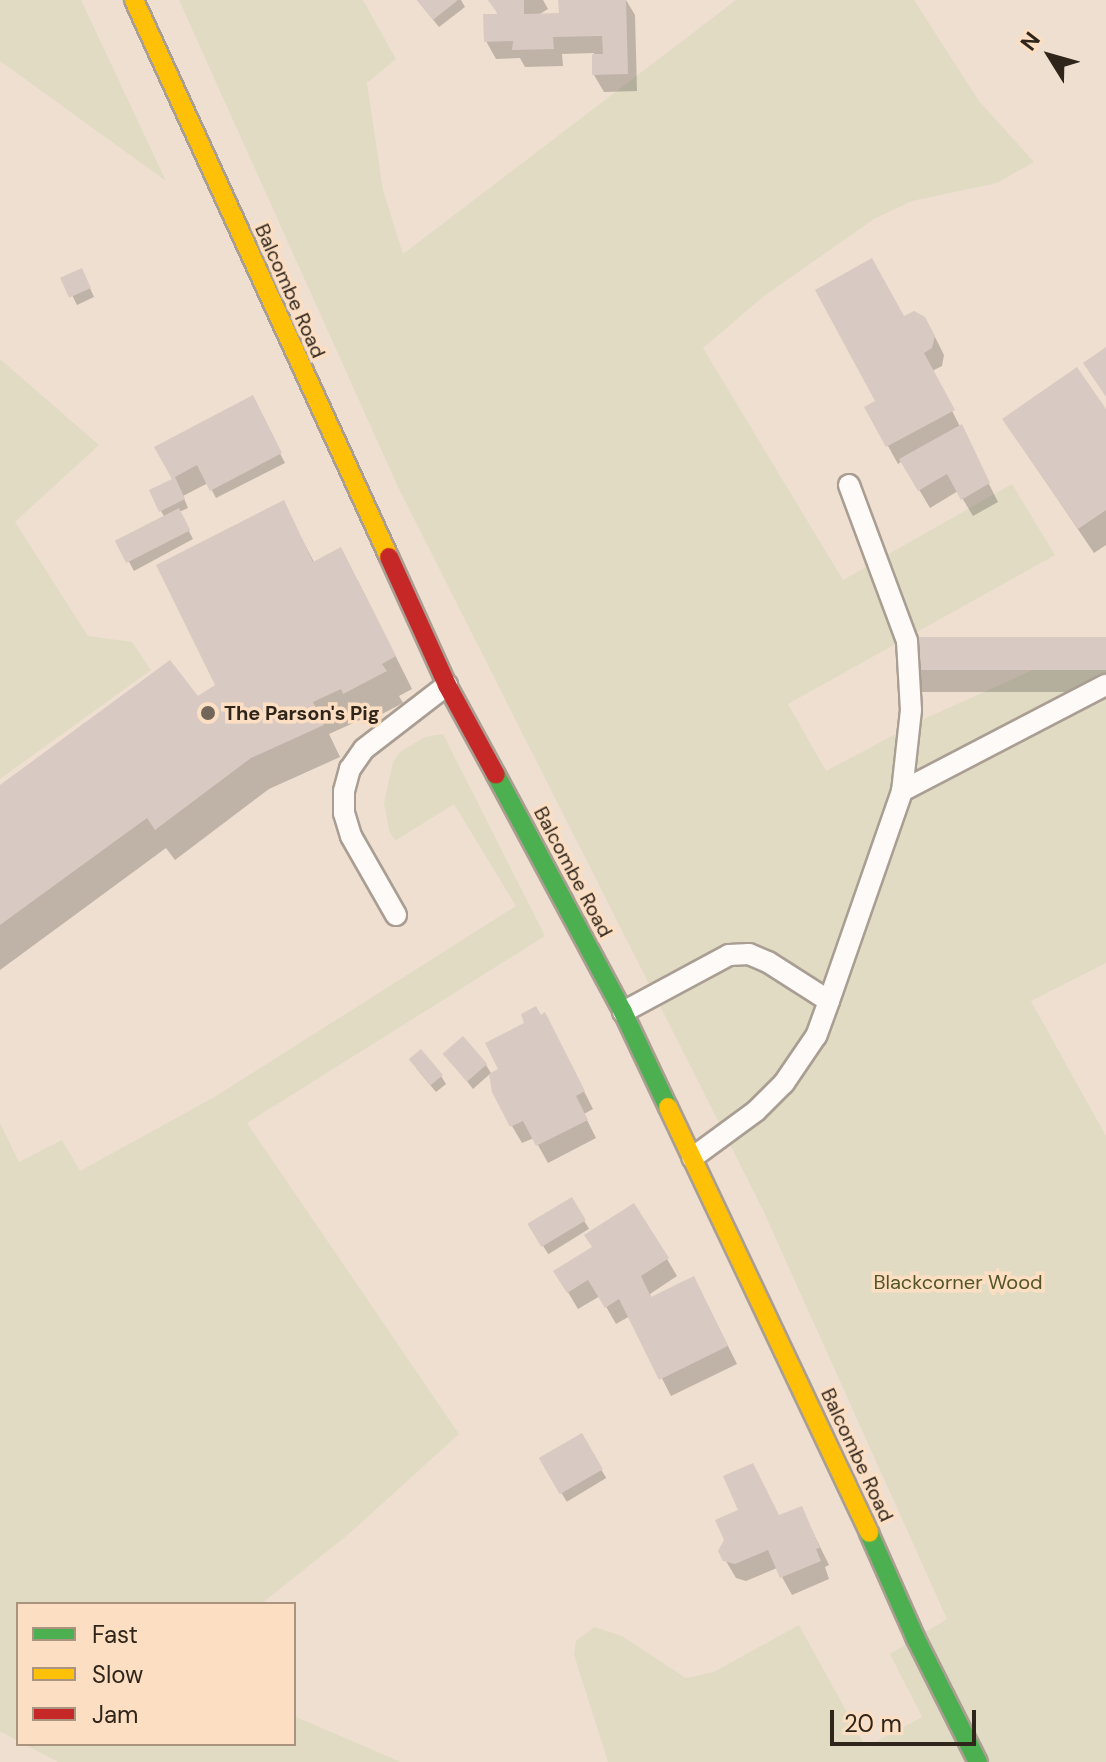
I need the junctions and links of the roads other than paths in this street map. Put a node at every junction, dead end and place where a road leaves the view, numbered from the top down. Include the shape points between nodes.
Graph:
1 (134, 0) edge
2 (849, 485) dead end
3 (447, 685) junction
4 (1106, 685) edge
5 (902, 791) junction
6 (396, 915) dead end
7 (829, 1001) junction
8 (623, 1012) junction
9 (692, 1158) junction
10 (978, 1762) edge

1 - 3 main road, Balcombe Road
2 - 5 lane via 907,641 911,710
3 - 6 lane via 364,749 350,769 344,791 351,836
3 - 8 main road, Balcombe Road
4 - 5 lane
5 - 7 lane
7 - 8 lane via 768,962 749,954 729,955
7 - 9 lane via 816,1036 784,1083 756,1111
8 - 9 main road, Balcombe Road
9 - 10 main road, Balcombe Road

